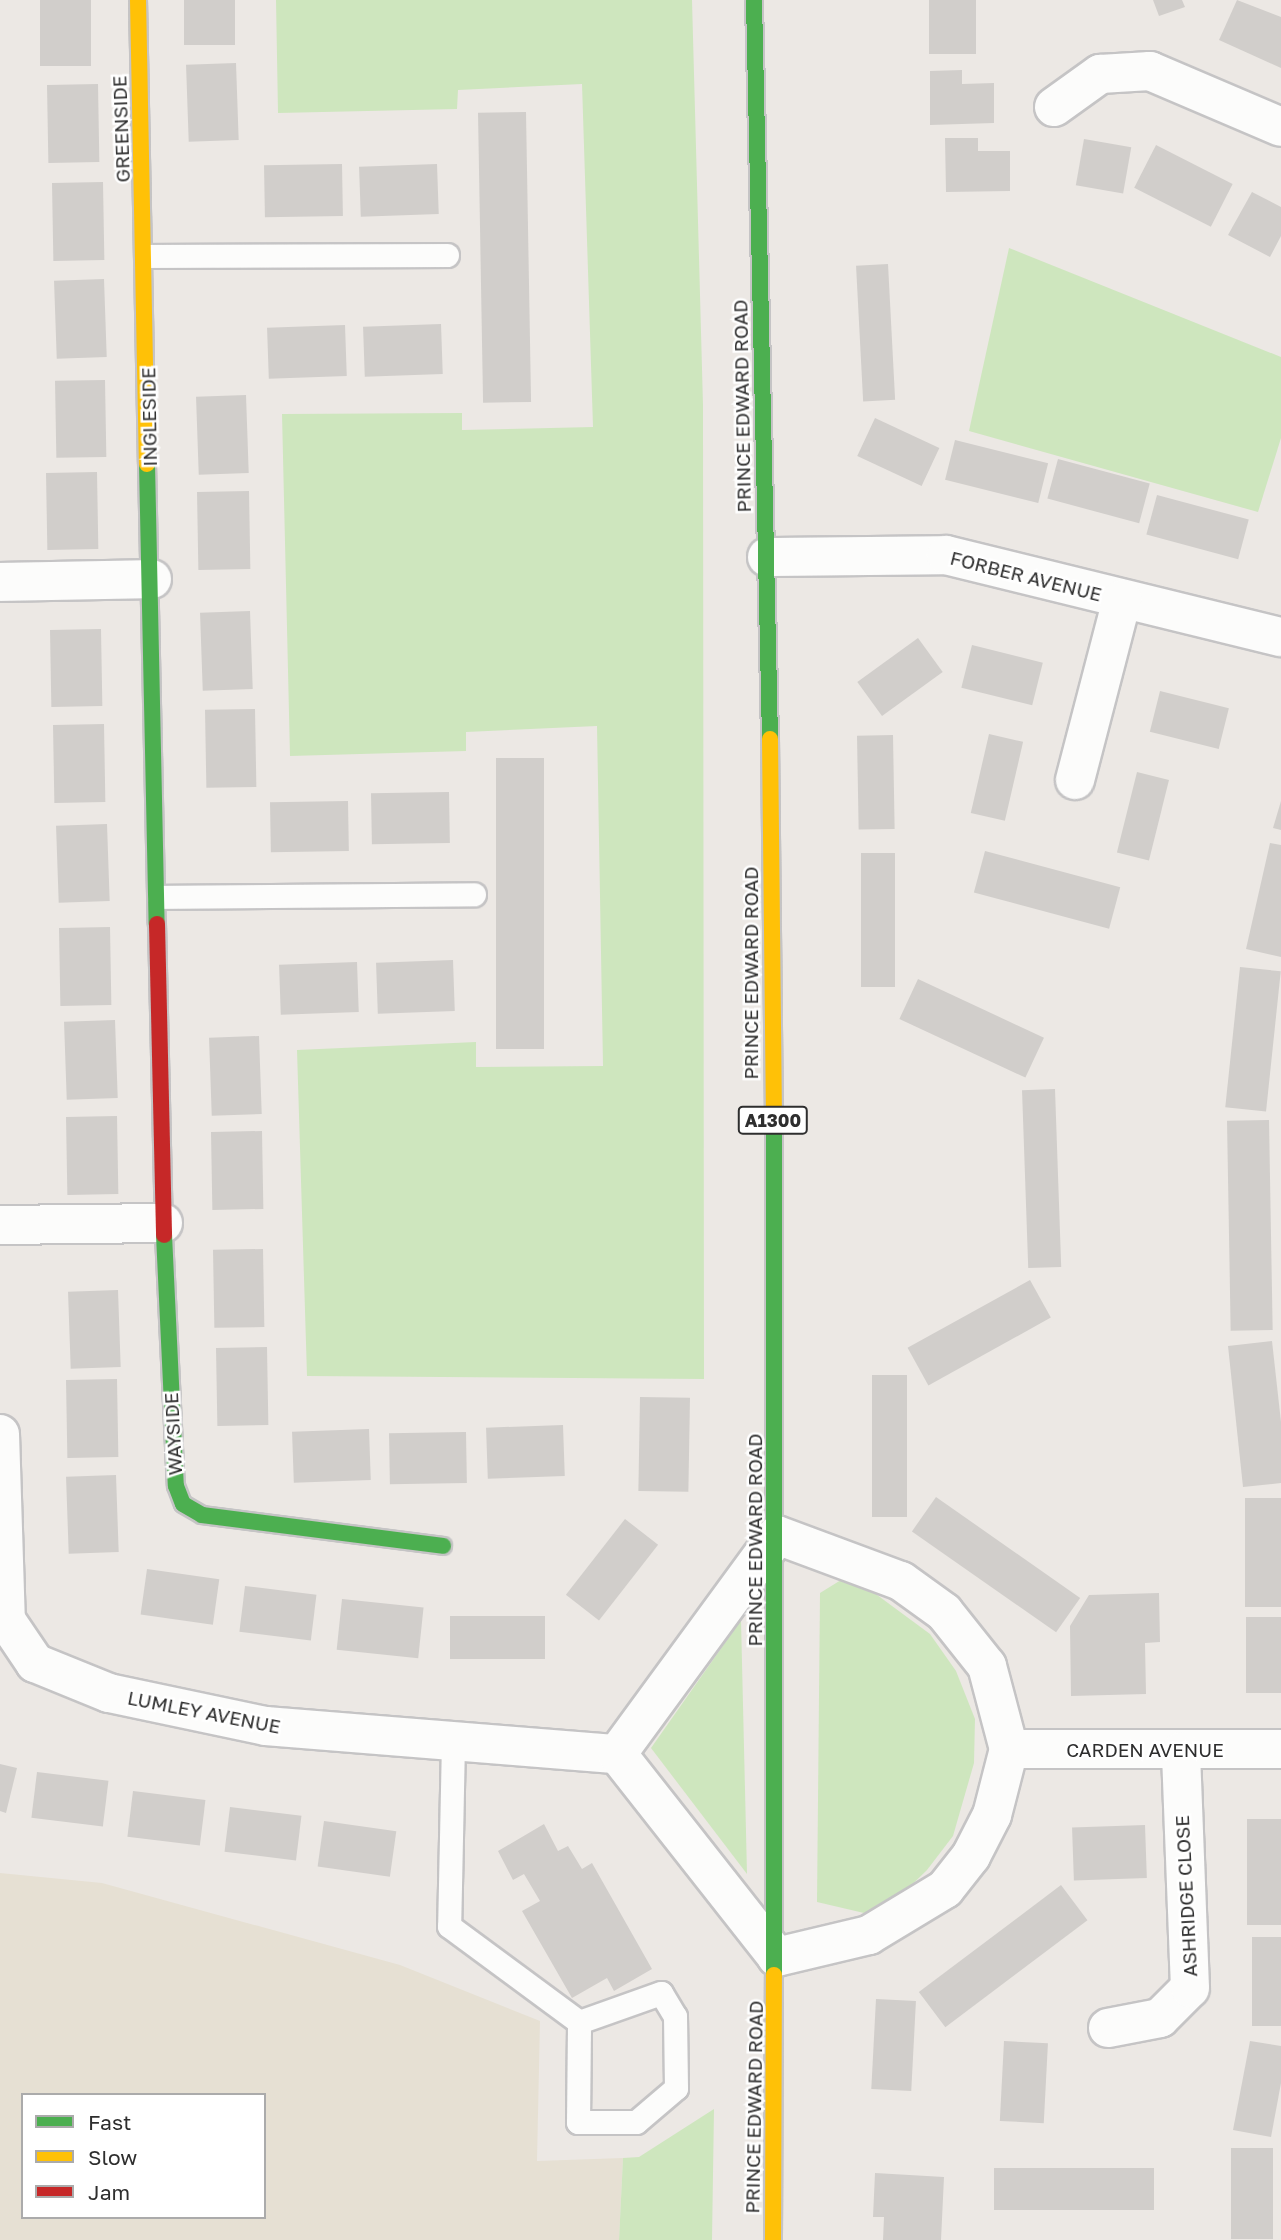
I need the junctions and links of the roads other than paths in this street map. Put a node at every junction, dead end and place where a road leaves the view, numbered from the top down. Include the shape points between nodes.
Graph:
1 (138, 0) edge
2 (754, 0) edge
3 (1054, 107) dead end
4 (1281, 127) edge
5 (447, 255) dead end
6 (146, 256) junction
7 (767, 557) junction
8 (152, 579) junction
9 (0, 582) edge
10 (1122, 599) junction
11 (1281, 637) edge
12 (1076, 779) dead end
13 (474, 894) dead end
14 (159, 897) junction
15 (163, 1223) junction
16 (0, 1224) edge
17 (0, 1434) edge
18 (777, 1535) junction
19 (443, 1546) dead end
20 (453, 1742) junction
21 (1009, 1749) junction
22 (1281, 1749) edge
23 (1181, 1751) junction
24 (617, 1754) junction
25 (777, 1957) junction
26 (579, 2022) junction
27 (1108, 2028) dead end
28 (773, 2240) edge

1 - 6 main road, GREENSIDE
2 - 7 main road, PRINCE EDWARD ROAD / A1300
3 - 4 street via 1100,74 1150,71
5 - 6 lane
6 - 8 main road, INGLESIDE
7 - 10 street, FORBER AVENUE via 946,555
7 - 18 main road, PRINCE EDWARD ROAD / A1300
8 - 9 street
8 - 14 main road, INGLESIDE
10 - 11 street, FORBER AVENUE
10 - 12 street
13 - 14 lane
14 - 15 main road, WAYSIDE
15 - 16 street
15 - 19 main road, WAYSIDE via 176,1486 183,1504 202,1515
17 - 20 street, LUMLEY AVENUE via 6,1620 35,1662 109,1693 266,1726
18 - 21 street via 901,1581 944,1612 987,1666
18 - 24 street
18 - 25 main road, PRINCE EDWARD ROAD / A1300
20 - 24 street, LUMLEY AVENUE
20 - 26 lane via 449,1926
21 - 23 street, CARDEN AVENUE
21 - 25 street via 992,1815 971,1856 945,1889 869,1935
22 - 23 street, CARDEN AVENUE
23 - 27 street, ASHRIDGE CLOSE via 1190,1988 1160,2018
24 - 25 street
25 - 28 main road, PRINCE EDWARD ROAD / A1300
26 - 26 lane via 661,1993 675,2016 676,2088 636,2122 578,2122

